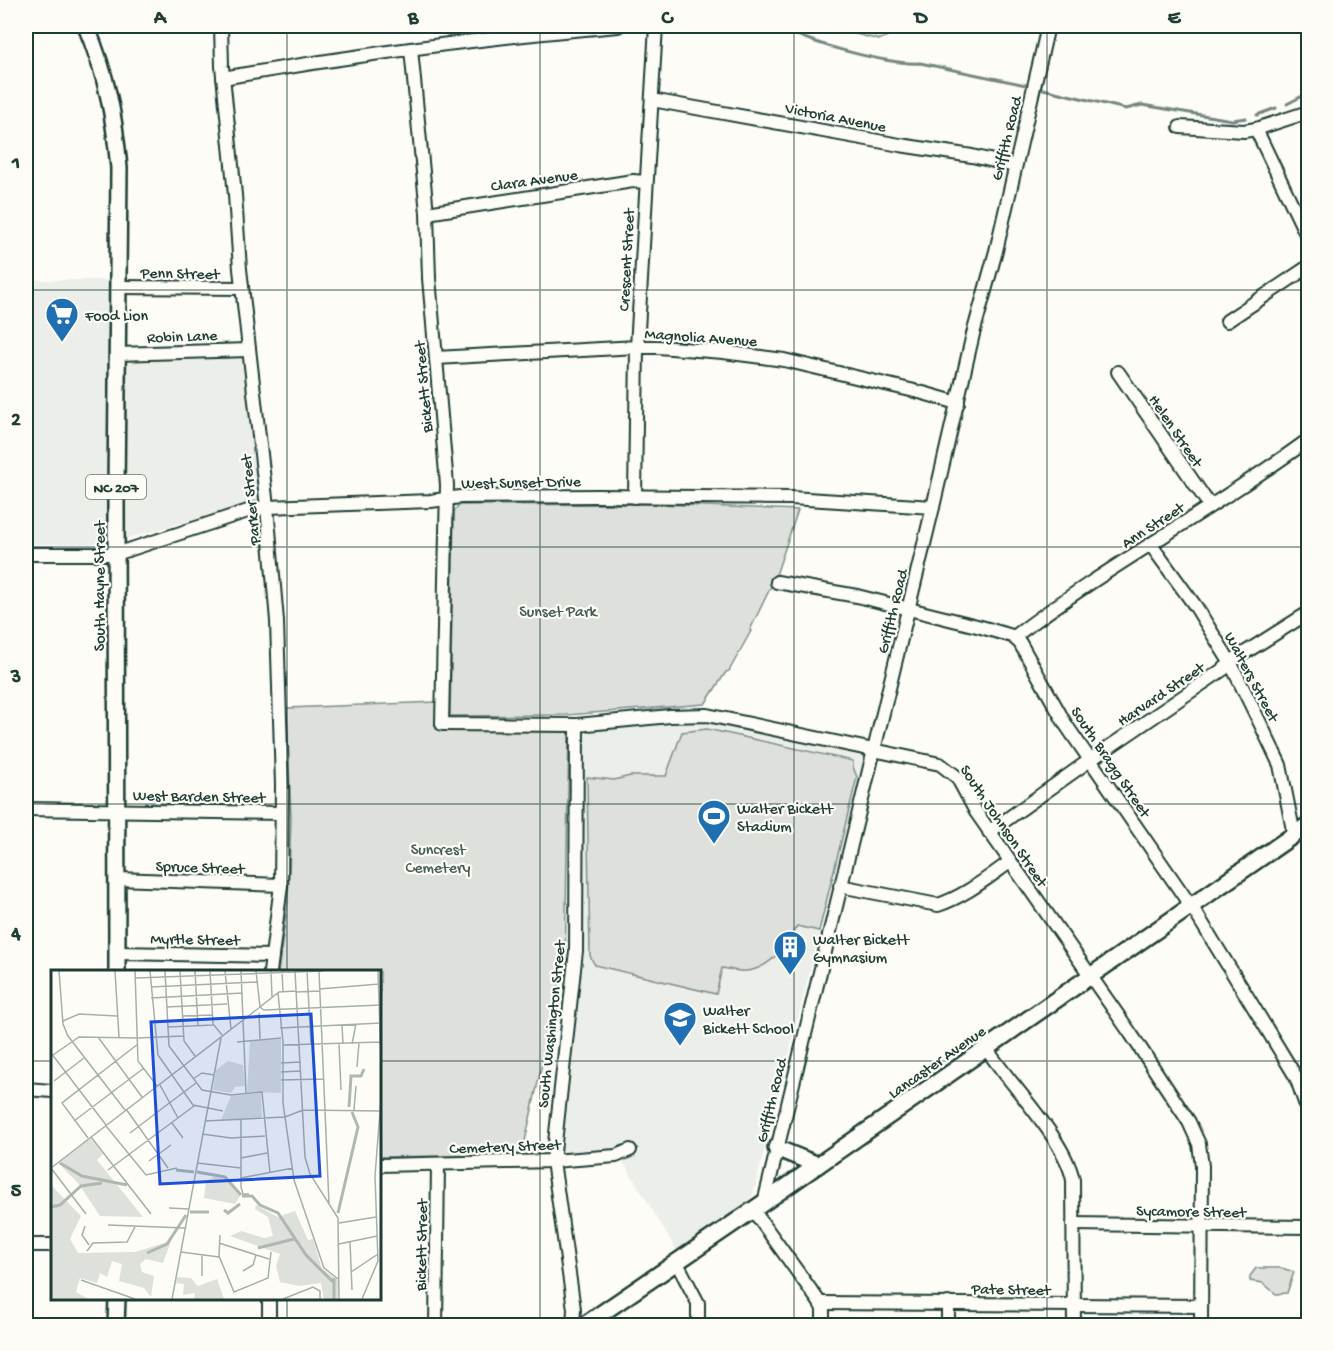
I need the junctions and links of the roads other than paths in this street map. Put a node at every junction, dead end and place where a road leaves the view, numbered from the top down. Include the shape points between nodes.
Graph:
1 (86, 26) edge
2 (221, 26) edge
3 (618, 26) edge
4 (656, 26) edge
5 (1048, 26) edge
6 (411, 49) junction
7 (223, 78) junction
8 (652, 100) junction
9 (1308, 112) edge
10 (1180, 127) dead end
11 (1256, 129) junction
12 (1015, 166) junction
13 (646, 182) junction
14 (427, 213) junction
15 (1308, 238) edge
16 (1308, 267) edge
17 (118, 287) junction
18 (242, 288) junction
19 (1227, 321) dead end
20 (638, 347) junction
21 (249, 350) junction
22 (117, 354) junction
23 (436, 358) junction
24 (1118, 372) dead end
25 (958, 403) junction
26 (1308, 440) edge
27 (635, 497) junction
28 (447, 499) junction
29 (1210, 506) junction
30 (267, 507) junction
31 (933, 507) junction
32 (1152, 545) junction
33 (26, 554) edge
34 (116, 554) junction
35 (777, 582) dead end
36 (908, 610) junction
37 (1308, 613) edge
38 (1014, 638) junction
39 (1230, 663) junction
40 (442, 724) joint
41 (577, 725) junction
42 (875, 749) junction
43 (1090, 760) junction
44 (26, 809) edge
45 (117, 810) junction
46 (281, 813) junction
47 (1308, 825) edge
48 (989, 832) junction
49 (1294, 835) junction
50 (1010, 862) junction
51 (117, 879) junction
52 (281, 885) junction
53 (840, 886) junction
54 (1191, 907) junction
55 (117, 953) junction
56 (272, 956) junction
57 (117, 970) edge
58 (270, 970) edge
59 (1090, 976) junction
60 (986, 1048) junction
61 (26, 1089) edge
62 (51, 1090) edge
63 (1308, 1111) edge
64 (776, 1148) junction
65 (630, 1150) dead end
66 (553, 1161) junction
67 (438, 1164) junction
68 (381, 1165) edge
69 (818, 1165) junction
70 (758, 1207) junction
71 (1073, 1224) junction
72 (1202, 1227) junction
73 (1308, 1227) edge
74 (26, 1245) edge
75 (51, 1245) edge
76 (676, 1261) junction
77 (117, 1300) edge
78 (270, 1300) edge
79 (820, 1303) junction
80 (948, 1303) junction
81 (1074, 1306) junction
82 (1202, 1306) junction
83 (116, 1326) edge
84 (269, 1326) edge
85 (436, 1326) edge
86 (573, 1326) edge
87 (583, 1326) edge
88 (698, 1326) edge
89 (823, 1326) edge
90 (948, 1326) edge
91 (1074, 1326) edge
92 (1201, 1326) edge

1 - 17 main road, South Hayne Street / NC 207 via 108,86 114,119 119,168
2 - 7 street, Parker Street
3 - 6 street
4 - 8 street, Crescent Street
5 - 12 street, Griffith Road
6 - 7 street
6 - 14 street, Bickett Street
7 - 18 street, Parker Street
8 - 12 street, Victoria Avenue
8 - 13 street, Crescent Street
9 - 11 street
10 - 11 street
11 - 15 street
12 - 25 street, Griffith Road
13 - 14 street, Clara Avenue
13 - 20 street, Crescent Street
14 - 23 street, Bickett Street
16 - 19 street
17 - 18 street, Penn Street
17 - 22 main road, South Hayne Street / NC 207
18 - 21 street, Parker Street
20 - 23 street, Magnolia Avenue
20 - 25 street, Magnolia Avenue via 784,360
20 - 27 street, Crescent Street
21 - 22 street, Robin Lane
21 - 30 street, Parker Street
22 - 34 main road, South Hayne Street / NC 207
23 - 28 street, Bickett Street
24 - 29 street, Helen Street
25 - 31 street, Griffith Road
26 - 29 street, Ann Street
27 - 28 street, West Sunset Drive
27 - 31 street, West Sunset Drive via 790,498
28 - 30 street, West Sunset Drive
28 - 40 street, Bickett Street
29 - 32 street, Ann Street
30 - 34 street, West Sunset Drive
30 - 46 street, Parker Street via 277,621
31 - 36 street, Griffith Road
32 - 38 street, Ann Street via 1056,605
32 - 39 street, Walters Street
33 - 34 street, West Sunset Drive
34 - 45 main road, South Hayne Street / NC 207
35 - 36 street via 857,596
36 - 38 street
36 - 42 street, Griffith Road
37 - 39 street, Harvard Street
38 - 43 street, South Bragg Street via 1029,656
39 - 43 street, Harvard Street
39 - 49 street, Walters Street via 1280,765
40 - 41 street, South Johnson Street
41 - 42 street, South Johnson Street via 707,715
41 - 66 street, South Washington Street via 576,951
42 - 48 street, South Johnson Street via 940,764 949,770
42 - 53 street, Griffith Road
43 - 48 street, Harvard Street
43 - 54 street, South Bragg Street
44 - 45 street, West Barden Street
45 - 46 street, West Barden Street
45 - 51 main road, South Hayne Street / NC 207
46 - 52 street, Parker Street
47 - 49 main road, Lancaster Avenue
48 - 50 street, South Johnson Street
49 - 54 main road, Lancaster Avenue
50 - 53 street via 938,905
50 - 59 street, South Johnson Street
51 - 52 street, Spruce Street
51 - 55 main road, South Hayne Street / NC 207
52 - 56 street, Parker Street
53 - 64 street, Griffith Road
54 - 59 main road, Lancaster Avenue
54 - 63 street, South Bragg Street via 1296,1077
55 - 56 street, Myrtle Street
55 - 57 main road, South Hayne Street / NC 207
56 - 58 street, Parker Street
59 - 60 main road, Lancaster Avenue
59 - 72 street, South Johnson Street via 1199,1144
60 - 69 main road, Lancaster Avenue
60 - 71 street via 1071,1167
61 - 62 street
64 - 69 main road
64 - 70 street, Griffith Road
65 - 66 street, Cemetery Street via 616,1156
66 - 67 street, Cemetery Street
66 - 86 street, South Washington Street via 574,1309
67 - 68 street, Cemetery Street
67 - 85 street, Bickett Street
69 - 70 main road, Lancaster Avenue
70 - 76 main road, Lancaster Avenue
70 - 79 street
71 - 72 street, Sycamore Street
71 - 81 street
72 - 73 street, Sycamore Street
72 - 82 street, South Johnson Street
74 - 75 street
76 - 87 main road, Lancaster Avenue
76 - 88 street via 698,1303
77 - 83 main road
78 - 84 street
79 - 80 street, Pate Street
79 - 89 street
80 - 81 street, Pate Street
80 - 90 street
81 - 82 street, Pate Street
81 - 91 street
82 - 92 street, South Johnson Street

